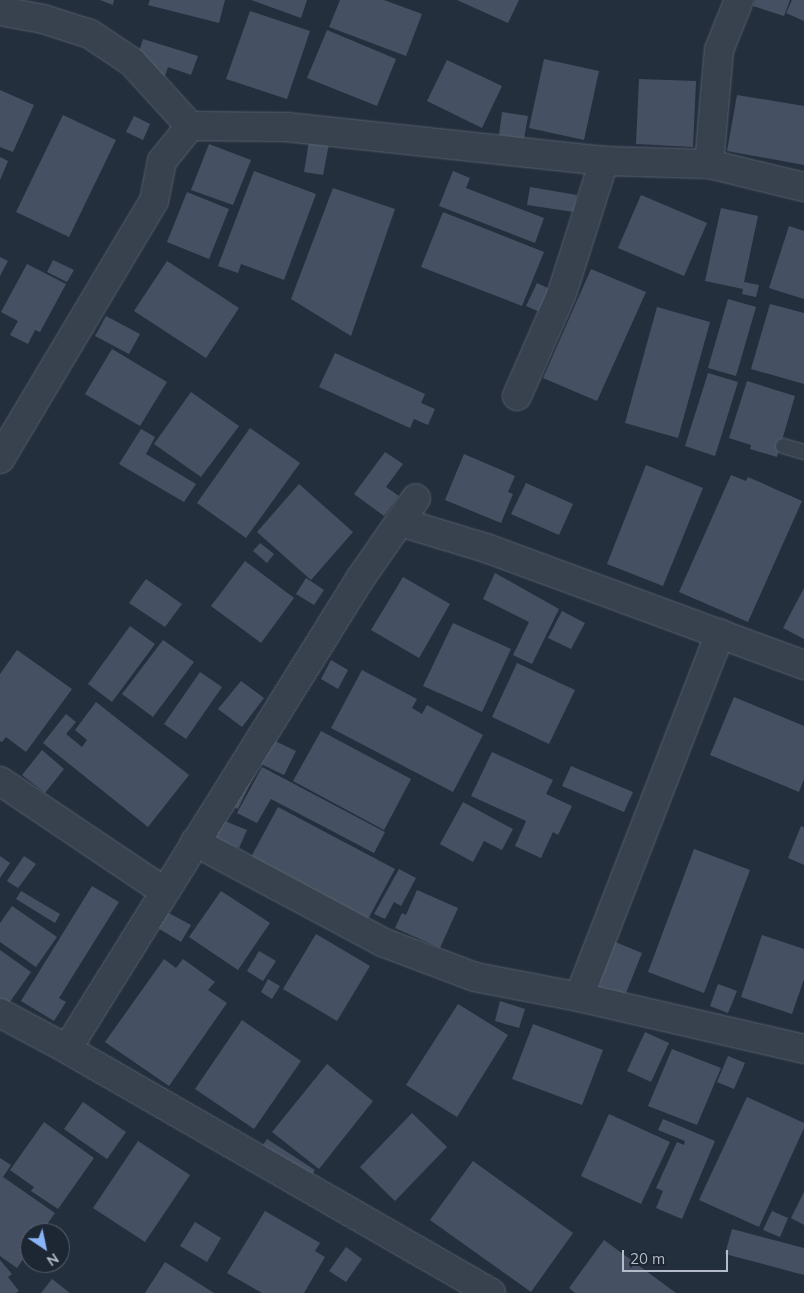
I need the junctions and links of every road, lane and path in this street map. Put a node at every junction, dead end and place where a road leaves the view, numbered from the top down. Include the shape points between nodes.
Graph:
1 (739, 0) edge
2 (0, 11) edge
3 (190, 126) junction
4 (604, 160) junction
5 (709, 164) junction
6 (804, 187) edge
7 (517, 396) dead end
8 (783, 446) dead end
9 (804, 452) edge
10 (0, 459) edge
11 (416, 498) dead end
12 (400, 522) junction
13 (720, 633) junction
14 (804, 665) edge
15 (0, 781) edge
16 (195, 842) junction
17 (164, 891) junction
18 (579, 996) junction
19 (0, 1013) edge
20 (67, 1049) junction
21 (804, 1049) edge
22 (491, 1293) edge

1 - 5 street via 719,50
2 - 3 street via 43,19 90,34 132,62
3 - 4 street via 286,127
3 - 10 street via 162,161 154,201
4 - 5 street
4 - 7 street via 562,293
5 - 6 street
8 - 9 lane
11 - 12 street
12 - 13 street via 486,548
12 - 16 street via 360,579
13 - 14 street
13 - 18 street
15 - 17 street
16 - 17 street
16 - 18 street via 382,942 475,978
17 - 20 street
18 - 21 street
19 - 20 street
20 - 22 street

